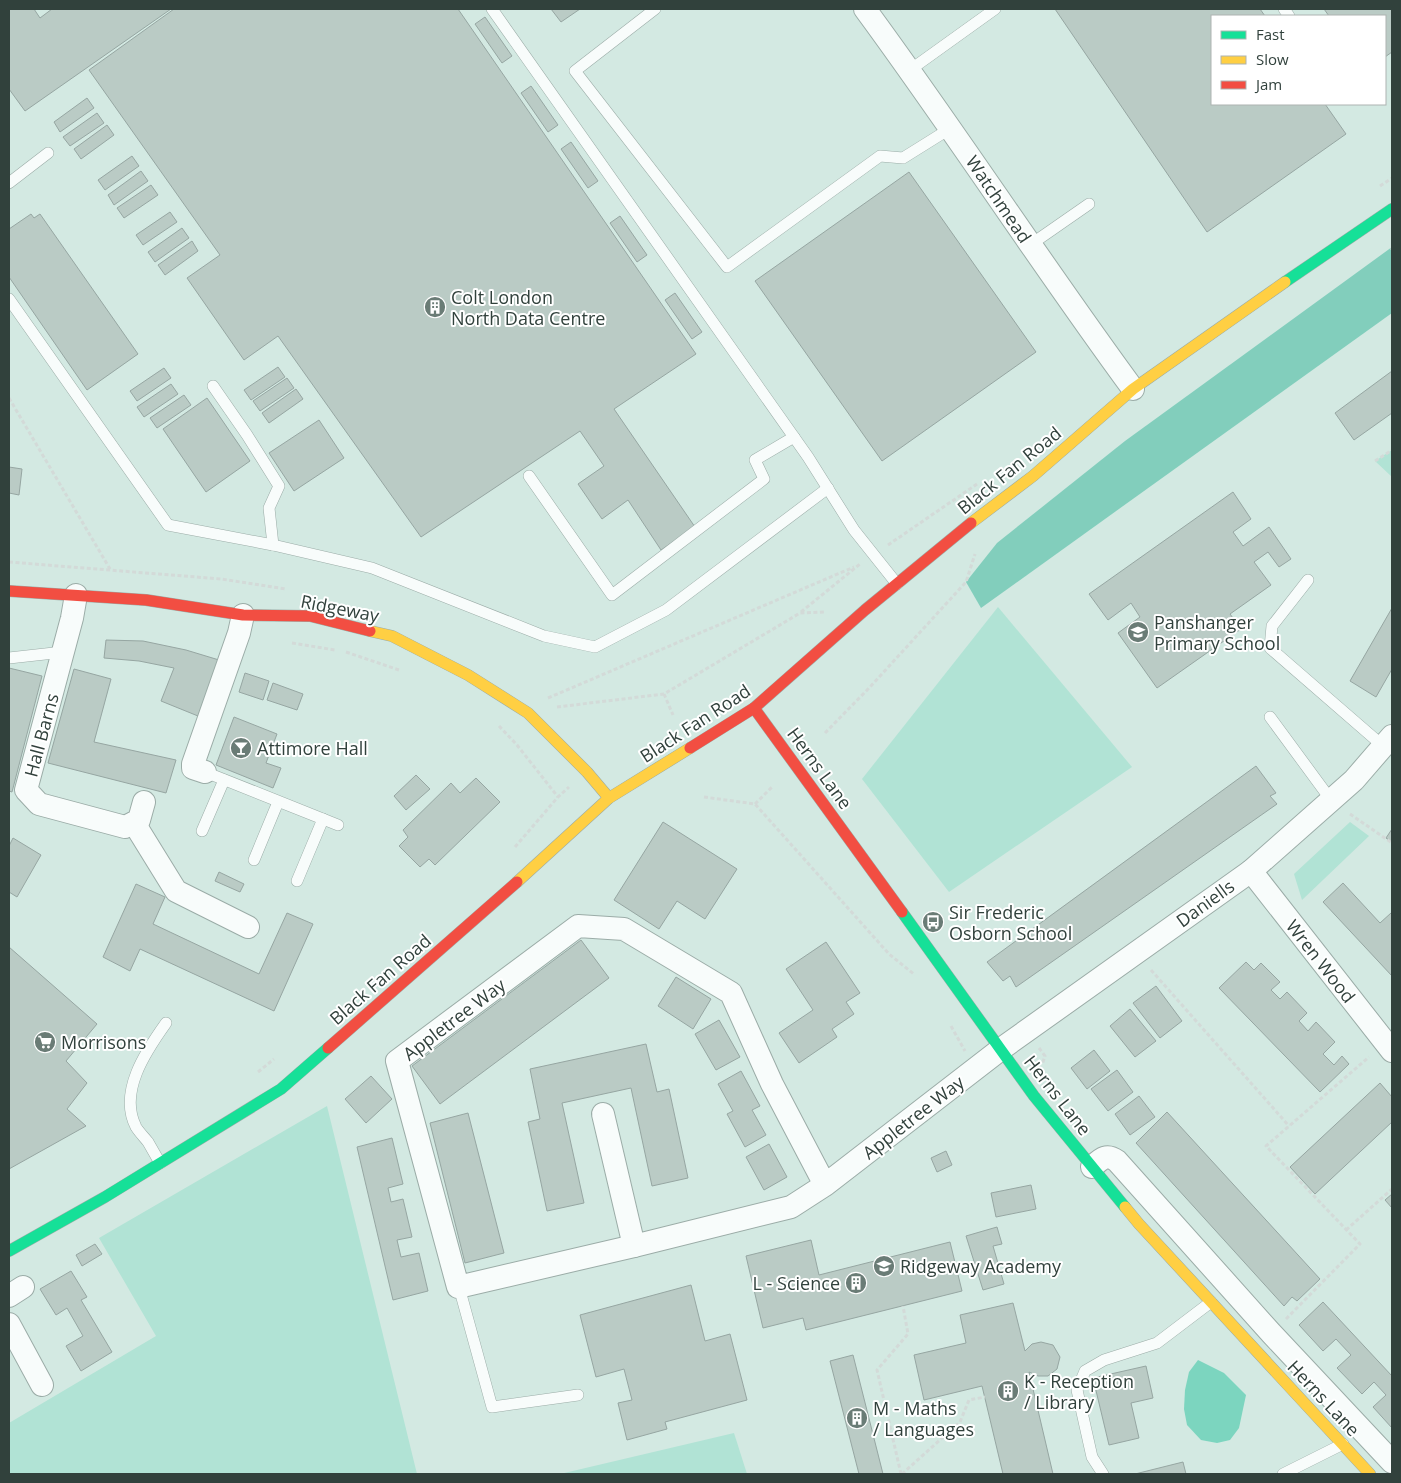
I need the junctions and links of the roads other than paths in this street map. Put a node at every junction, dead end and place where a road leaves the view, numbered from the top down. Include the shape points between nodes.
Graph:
1 (492, 9) edge
2 (655, 9) edge
3 (865, 9) edge
4 (995, 9) edge
5 (910, 70) junction
6 (952, 128) junction
7 (48, 153) dead end
8 (9, 183) edge
9 (1089, 204) dead end
10 (1392, 209) edge
11 (1030, 245) junction
12 (9, 299) edge
13 (213, 386) dead end
14 (1133, 389) junction
15 (794, 437) junction
16 (529, 476) dead end
17 (828, 488) junction
18 (273, 545) junction
19 (1308, 580) dead end
20 (896, 584) junction
21 (9, 591) edge
22 (76, 596) junction
23 (243, 615) junction
24 (63, 652) junction
25 (9, 658) edge
26 (754, 708) junction
27 (1270, 717) dead end
28 (1388, 741) edge
29 (215, 776) junction
30 (609, 798) junction
31 (1331, 800) junction
32 (144, 802) dead end
33 (278, 802) junction
34 (323, 819) junction
35 (134, 823) junction
36 (338, 825) dead end
37 (202, 831) dead end
38 (254, 860) dead end
39 (1251, 871) junction
40 (297, 881) dead end
41 (248, 927) dead end
42 (166, 1023) dead end
43 (1389, 1047) edge
44 (1001, 1049) junction
45 (603, 1114) dead end
46 (160, 1164) junction
47 (1092, 1168) junction
48 (825, 1185) junction
49 (634, 1246) junction
50 (9, 1250) edge
51 (458, 1287) junction
52 (1211, 1302) junction
53 (9, 1324) edge
54 (42, 1385) dead end
55 (578, 1395) dead end
56 (1343, 1444) junction
57 (1392, 1462) edge
58 (1103, 1474) edge
59 (1283, 1474) edge
60 (1370, 1474) edge

1 - 15 lane
2 - 6 lane via 575,71 727,267 880,156 903,158
3 - 5 street, Watchmead
4 - 5 lane
5 - 6 street, Watchmead
6 - 11 street, Watchmead
7 - 8 lane
9 - 11 lane
10 - 14 main road, Black Fan Road
11 - 14 street, Watchmead
12 - 18 lane via 168,525
13 - 18 lane via 279,486 269,508
14 - 20 main road, Black Fan Road via 1032,476
15 - 16 lane via 754,460 764,479 612,595
15 - 17 lane
17 - 18 lane via 666,610 595,647 544,636 372,568
17 - 20 lane via 854,530
19 - 28 lane via 1272,626 1270,648
20 - 26 main road, Black Fan Road
21 - 22 main road, Ridgeway
22 - 23 main road, Ridgeway via 146,600
22 - 24 street, Hall Barns
23 - 29 street via 193,764 193,768
23 - 30 main road, Ridgeway via 310,616 392,636 468,675 528,713
24 - 25 lane
24 - 35 street, Hall Barns via 26,790 39,804 125,826
26 - 30 main road, Black Fan Road
26 - 44 main road, Herns Lane
27 - 31 lane
28 - 31 street, Daniells via 1354,780
29 - 33 lane
29 - 37 lane
30 - 46 main road, Black Fan Road via 281,1089
31 - 39 street, Daniells
32 - 35 street via 139,820
33 - 34 lane
33 - 38 lane
34 - 36 lane
34 - 40 lane
35 - 41 street via 176,891
39 - 43 street, Wren Wood
39 - 44 street, Daniells
42 - 46 lane via 144,1057 133,1084 130,1108 136,1127
44 - 47 main road, Herns Lane
44 - 48 street, Appletree Way
45 - 49 street
46 - 50 main road, Black Fan Road
47 - 52 main road, Herns Lane
47 - 57 street via 1106,1157 1117,1161
48 - 49 street, Appletree Way via 791,1207
48 - 51 street, Appletree Way via 772,1084 730,993 624,929 578,926 397,1061
49 - 51 street, Appletree Way
51 - 55 lane via 492,1407
52 - 56 main road, Herns Lane
52 - 58 lane via 1157,1343 1104,1360 1085,1371 1077,1390 1092,1458
53 - 54 street
56 - 59 lane
56 - 60 main road, Herns Lane

